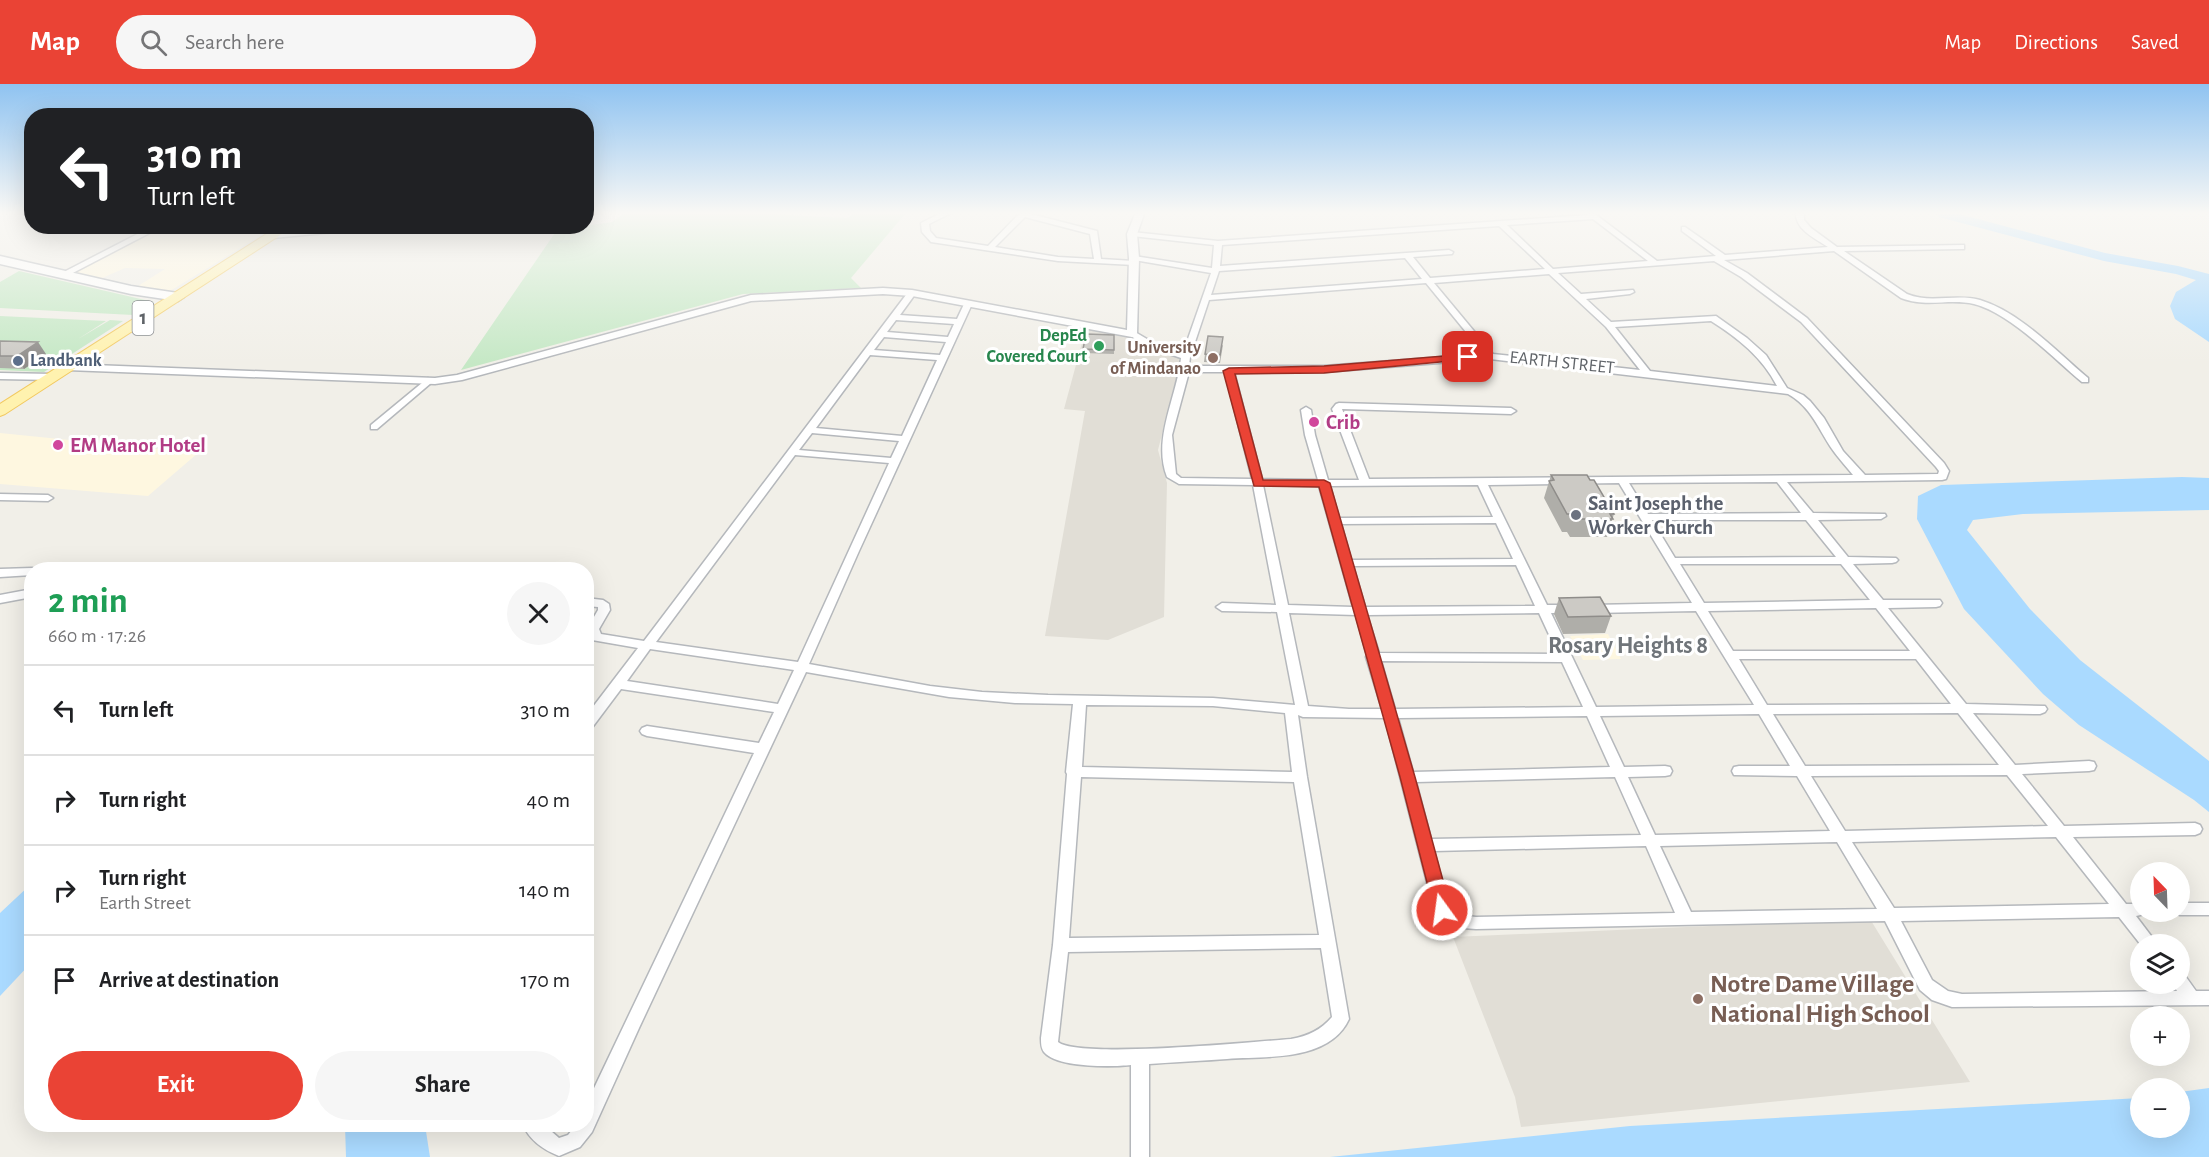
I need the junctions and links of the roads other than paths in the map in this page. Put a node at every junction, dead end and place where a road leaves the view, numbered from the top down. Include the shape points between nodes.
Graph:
1 (19, 264) edge
2 (84, 264) edge
3 (229, 264) edge
4 (1134, 264) edge
5 (1162, 264) edge
6 (1216, 264) edge
7 (1291, 264) edge
8 (1415, 264) edge
9 (1544, 264) edge
10 (1639, 264) edge
11 (1728, 264) edge
12 (1858, 264) edge
13 (1216, 270) junction
14 (1550, 270) junction
15 (64, 274) junction
16 (1429, 280) junction
17 (1630, 292) dead end
18 (912, 293) junction
19 (178, 297) junction
20 (1579, 297) junction
21 (1206, 298) junction
22 (968, 304) junction
23 (894, 317) junction
24 (960, 322) junction
25 (1609, 325) junction
26 (881, 334) junction
27 (1132, 334) junction
28 (952, 340) junction
29 (868, 352) junction
30 (1490, 356) junction
31 (1186, 357) junction
32 (943, 358) junction
33 (67, 368) junction
34 (1185, 369) junction
35 (1229, 371) junction
36 (1647, 373) junction
37 (0, 376) edge
38 (53, 377) junction
39 (2085, 380) dead end
40 (428, 381) junction
41 (1783, 389) junction
42 (1306, 410) dead end
43 (0, 411) edge
44 (1511, 411) dead end
45 (374, 427) dead end
46 (810, 430) junction
47 (905, 439) junction
48 (793, 452) junction
49 (895, 461) junction
50 (1862, 477) junction
51 (1779, 478) junction
52 (1622, 480) junction
53 (1482, 482) junction
54 (1324, 483) junction
55 (1365, 483) junction
56 (1258, 484) junction
57 (0, 497) edge
58 (48, 498) dead end
59 (1881, 516) dead end
60 (1644, 517) junction
61 (1811, 517) junction
62 (1499, 520) junction
63 (1335, 521) junction
64 (1844, 559) junction
65 (1892, 560) dead end
66 (1672, 561) junction
67 (1521, 562) junction
68 (1346, 563) junction
69 (24, 572) edge
70 (0, 573) edge
71 (24, 594) edge
72 (0, 598) edge
73 (594, 602) edge
74 (1936, 603) dead end
75 (1881, 604) junction
76 (1221, 607) dead end
77 (1698, 607) junction
78 (1544, 609) junction
79 (1284, 610) junction
80 (1361, 611) junction
81 (594, 627) edge
82 (594, 632) edge
83 (596, 637) joint
84 (648, 646) junction
85 (1730, 655) junction
86 (1920, 655) junction
87 (1372, 657) junction
88 (1566, 658) junction
89 (802, 667) junction
90 (619, 684) junction
91 (1080, 702) junction
92 (1960, 708) junction
93 (782, 709) junction
94 (2040, 709) dead end
95 (1764, 710) junction
96 (1297, 711) junction
97 (1592, 712) junction
98 (1389, 714) junction
99 (594, 716) edge
100 (648, 731) dead end
101 (763, 749) junction
102 (2089, 766) dead end
103 (1800, 770) junction
104 (2011, 770) junction
105 (1618, 771) junction
106 (1665, 771) dead end
107 (1738, 771) dead end
108 (1073, 772) junction
109 (1300, 777) junction
110 (1408, 777) junction
111 (2195, 829) dead end
112 (2062, 833) junction
113 (1840, 835) junction
114 (1651, 840) junction
115 (1426, 845) junction
116 (2190, 909) edge
117 (2209, 909) edge
118 (2122, 910) junction
119 (2130, 910) edge
120 (1890, 916) junction
121 (1686, 919) junction
122 (2141, 934) edge
123 (1329, 941) junction
124 (1060, 945) junction
125 (2201, 998) edge
126 (1140, 1057) junction
127 (594, 1109) edge
128 (539, 1132) edge
129 (583, 1132) edge
130 (1140, 1157) edge

1 - 15 main road
2 - 15 street
3 - 19 main road, 1
4 - 27 street
5 - 13 street
6 - 13 street
7 - 13 street
8 - 16 street
9 - 14 street
10 - 14 street
11 - 50 street via 1804,320 1944,471 1942,477 1931,478
12 - 39 street via 1908,298 1970,301 1988,306
13 - 21 street
14 - 16 street
14 - 20 street
15 - 19 main road
16 - 21 street
16 - 30 street
17 - 20 street
18 - 22 street
18 - 23 street
18 - 40 street via 752,298 458,378
19 - 33 main road, 1
20 - 25 street
21 - 31 street
22 - 24 street
22 - 27 street
23 - 24 street
23 - 26 street
24 - 28 street
25 - 36 street
25 - 41 street via 1713,318 1767,359
26 - 28 street
26 - 29 street
27 - 31 street
28 - 32 street
29 - 32 street
29 - 46 street
30 - 35 street, EARTH STREET via 1324,369
30 - 36 street, EARTH STREET
31 - 34 street
32 - 47 street
33 - 38 main road, 1
33 - 40 street
34 - 35 street, EARTH STREET
34 - 56 street via 1167,435 1171,475 1184,482
35 - 56 street
36 - 41 street, EARTH STREET
37 - 38 street
38 - 43 main road, 1
40 - 45 street
41 - 50 street, EARTH STREET via 1798,394 1817,415 1838,450
42 - 54 street
44 - 55 street via 1339,406 1341,422
46 - 47 street
46 - 48 street
47 - 49 street
48 - 49 street
48 - 84 street
49 - 89 street
50 - 51 street
51 - 52 street
51 - 61 street
52 - 53 street
52 - 60 street
53 - 55 street
53 - 62 street
54 - 55 street
54 - 56 street
54 - 63 street
56 - 79 street
57 - 58 street
59 - 61 street
60 - 61 street
60 - 66 street
61 - 64 street
62 - 63 street
62 - 67 street
63 - 68 street
64 - 65 street
64 - 66 street
64 - 75 street
66 - 77 street
67 - 68 street
67 - 78 street
68 - 80 street
69 - 70 street
71 - 72 street
73 - 81 street via 604,606
74 - 75 street
75 - 77 street
75 - 86 street
76 - 79 street
77 - 78 street
77 - 85 street
78 - 80 street
78 - 88 street
79 - 80 street
79 - 96 street
80 - 87 street
82 - 83 street
83 - 84 street
84 - 89 street
84 - 90 street
85 - 86 street
85 - 95 street
86 - 92 street
87 - 88 street
87 - 98 street
88 - 97 street
89 - 91 street via 949,693
89 - 93 street
90 - 93 street
90 - 99 street
91 - 96 street via 1212,702
91 - 108 street
92 - 94 street
92 - 95 street
92 - 104 street
93 - 101 street
95 - 97 street
95 - 103 street
96 - 98 street
96 - 109 street
97 - 98 street
97 - 105 street
98 - 110 street
100 - 101 street
101 - 127 street
102 - 104 street
103 - 104 street
103 - 107 street
103 - 113 street
104 - 112 street
105 - 106 street
105 - 110 street
105 - 114 street
108 - 109 street
108 - 124 street
109 - 123 street
110 - 115 street
111 - 112 street
112 - 113 street
112 - 118 street
113 - 114 street
113 - 120 street
114 - 115 street
114 - 121 street
115 - 121 street via 1442,910 1457,921
116 - 117 street
118 - 119 street
118 - 120 street
118 - 122 street
120 - 121 street
120 - 125 street via 1926,985 1944,998
123 - 124 street
123 - 126 street via 1341,1019 1332,1031 1317,1040 1278,1049
124 - 126 street via 1050,1046 1071,1056
126 - 130 street
128 - 129 street via 559,1147

